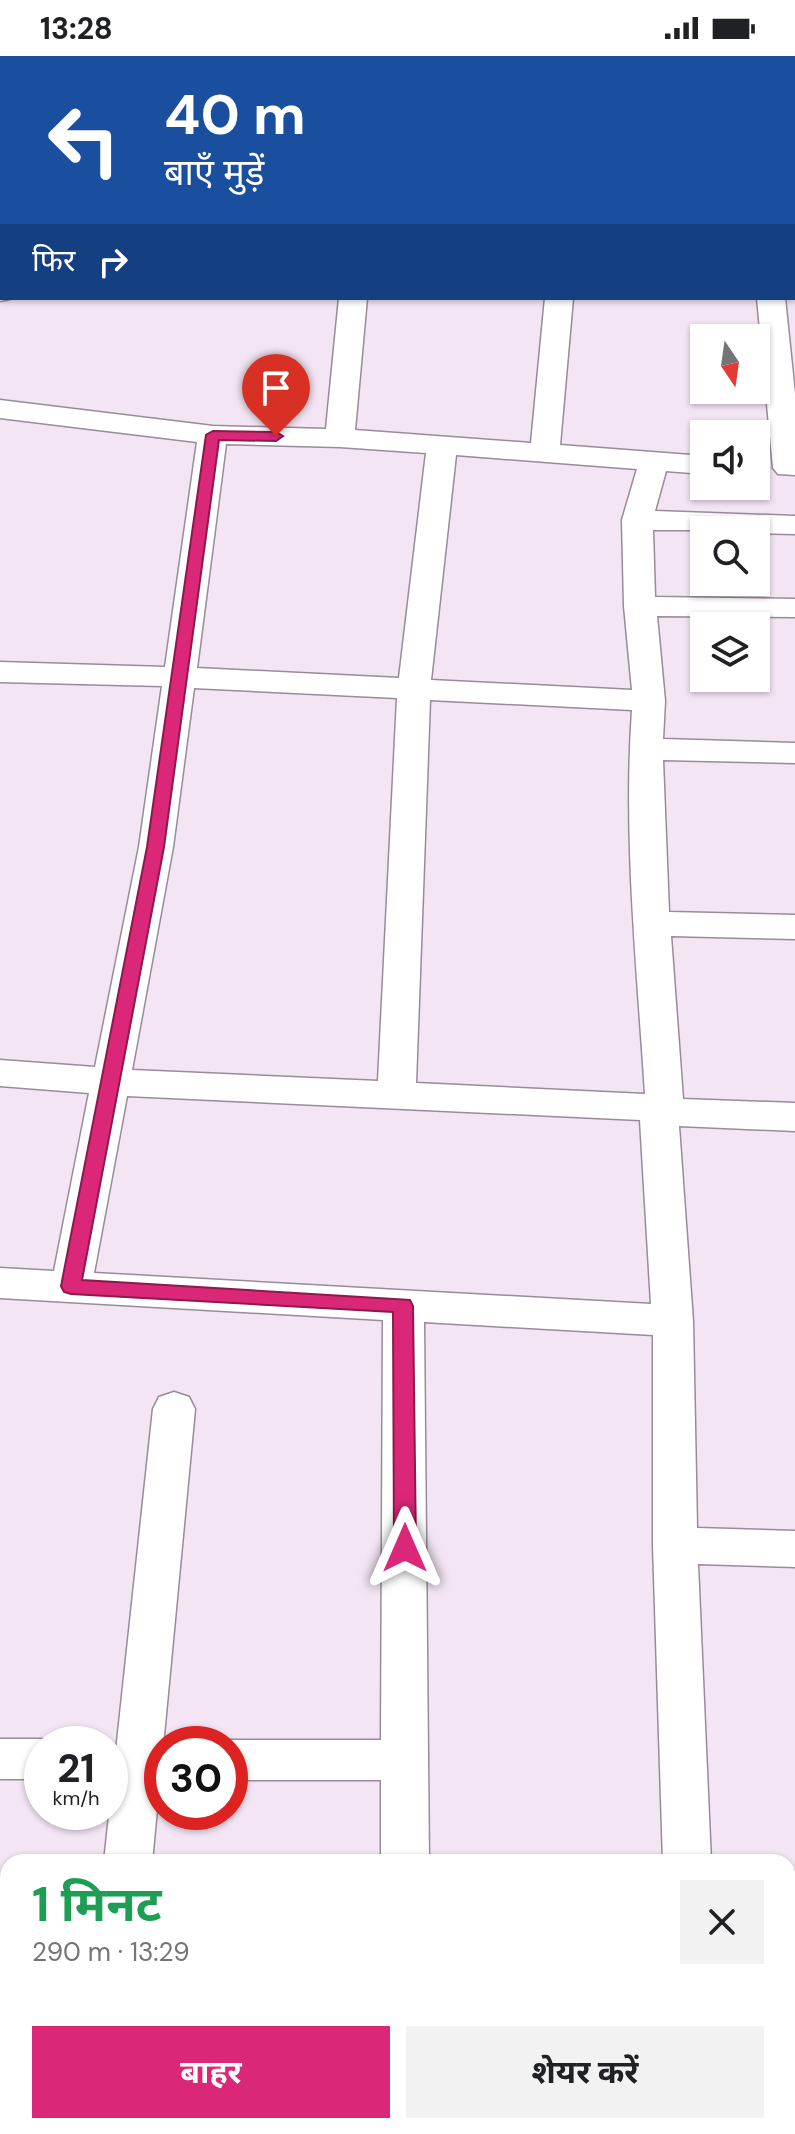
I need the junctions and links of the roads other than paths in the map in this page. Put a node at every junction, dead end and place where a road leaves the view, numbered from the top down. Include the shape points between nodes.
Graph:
1 (353, 300) edge
2 (559, 300) edge
3 (771, 300) edge
4 (0, 409) edge
5 (213, 435) junction
6 (340, 438) junction
7 (442, 445) junction
8 (545, 451) junction
9 (653, 463) junction
10 (690, 464) edge
11 (770, 467) edge
12 (792, 468) edge
13 (637, 520) junction
14 (795, 525) edge
15 (640, 606) junction
16 (795, 608) edge
17 (0, 672) edge
18 (177, 677) junction
19 (414, 689) junction
20 (649, 701) junction
21 (646, 749) junction
22 (795, 753) edge
23 (652, 924) junction
24 (795, 927) edge
25 (0, 1073) edge
26 (112, 1082) junction
27 (396, 1096) junction
28 (662, 1110) junction
29 (795, 1117) edge
30 (0, 1283) edge
31 (71, 1286) junction
32 (403, 1306) junction
33 (673, 1321) junction
34 (174, 1409) dead end
35 (675, 1545) junction
36 (795, 1549) edge
37 (0, 1759) edge
38 (24, 1759) edge
39 (137, 1760) edge
40 (248, 1760) edge
41 (407, 1760) junction
42 (129, 1854) edge
43 (405, 1854) edge
44 (687, 1854) edge

1 - 6 street
2 - 8 street
3 - 12 street
4 - 5 street
5 - 6 street
5 - 18 street
6 - 7 street
7 - 8 street
7 - 19 street
8 - 9 street
9 - 10 street
9 - 13 street
11 - 12 street
13 - 14 street
13 - 15 street
15 - 16 street
15 - 20 street
17 - 18 street
18 - 19 street
18 - 26 street via 156,847
19 - 20 street
19 - 27 street
20 - 21 street
21 - 22 street
21 - 23 street
23 - 24 street
23 - 28 street
25 - 26 street
26 - 27 street
26 - 31 street
27 - 28 street
28 - 29 street
28 - 33 street
30 - 31 street
31 - 32 street
32 - 33 street
32 - 41 street
33 - 35 street
34 - 39 street
35 - 36 street
35 - 44 street
37 - 38 street
39 - 42 street
40 - 41 street
41 - 43 street

